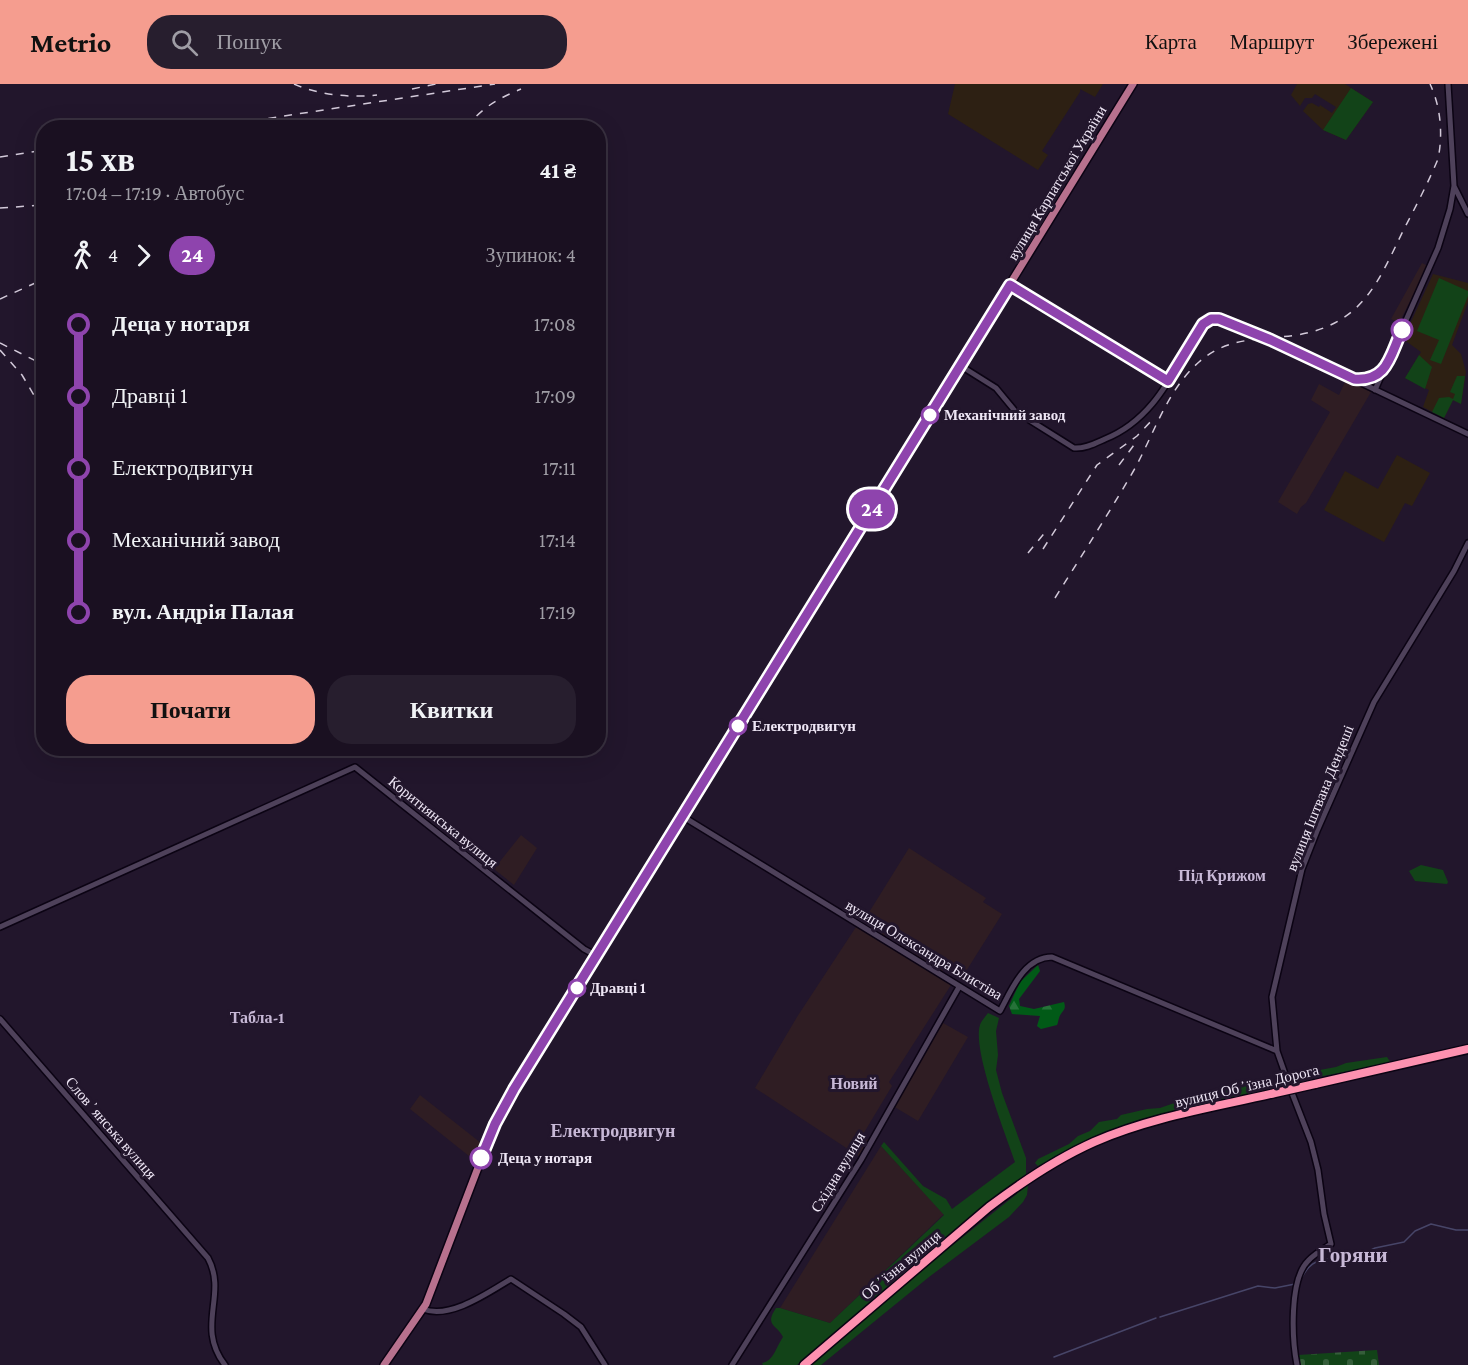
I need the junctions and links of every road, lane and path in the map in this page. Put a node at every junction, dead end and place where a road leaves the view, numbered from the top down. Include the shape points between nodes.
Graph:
1 (1133, 84) edge
2 (1448, 84) edge
3 (1454, 186) junction
4 (1468, 214) edge
5 (1010, 285) junction
6 (961, 366) junction
7 (1384, 372) junction
8 (1354, 379) junction
9 (1168, 381) junction
10 (1376, 390) junction
11 (1468, 434) edge
12 (1468, 543) edge
13 (682, 816) junction
14 (0, 927) edge
15 (597, 956) junction
16 (959, 987) junction
17 (0, 1019) edge
18 (1468, 1049) edge
19 (1277, 1050) junction
20 (1289, 1085) dead end
21 (1292, 1093) dead end
22 (1016, 1187) joint
23 (424, 1306) junction
24 (225, 1365) edge
25 (384, 1365) edge
26 (605, 1365) edge
27 (732, 1365) edge
28 (804, 1365) edge
29 (1297, 1365) edge

1 - 5 main road, вулиця Карпатської України
2 - 3 street
3 - 4 street
3 - 7 street via 1438,248
5 - 6 main road, вулиця Карпатської України
5 - 9 street
6 - 9 street via 996,388 1015,411 1074,448 1122,432 1141,417
6 - 13 main road, вулиця Карпатської України
7 - 8 street via 1370,379
7 - 10 street
8 - 9 street via 1268,338 1211,319 1203,324
8 - 10 street
10 - 11 street
12 - 19 street, вулиця Іштвана Дендеші via 1374,702 1309,851 1274,988
13 - 15 main road, вулиця Карпатської України
13 - 16 street, вулиця Олександра Блистіва
14 - 15 street, Коритнянська вулиця via 355,766
15 - 23 main road, вулиця Карпатської України via 495,1124
16 - 19 street, вулиця Олександра Блистіва via 1000,1011 1025,970 1052,957
16 - 27 street, Східна вулиця via 861,1160
17 - 24 street, Словʼянська вулиця via 204,1253 215,1280 212,1340
18 - 22 highway, вулиця Обʼїзна Дорога, bridge via 1129,1129 1086,1146
19 - 20 street, вулиця Іштвана Дендеші
21 - 29 street via 1311,1142 1331,1244 1308,1261 1299,1278 1293,1324
22 - 28 highway, Обʼїзна вулиця
23 - 25 main road
23 - 26 street via 430,1311 468,1304 511,1280 581,1327

